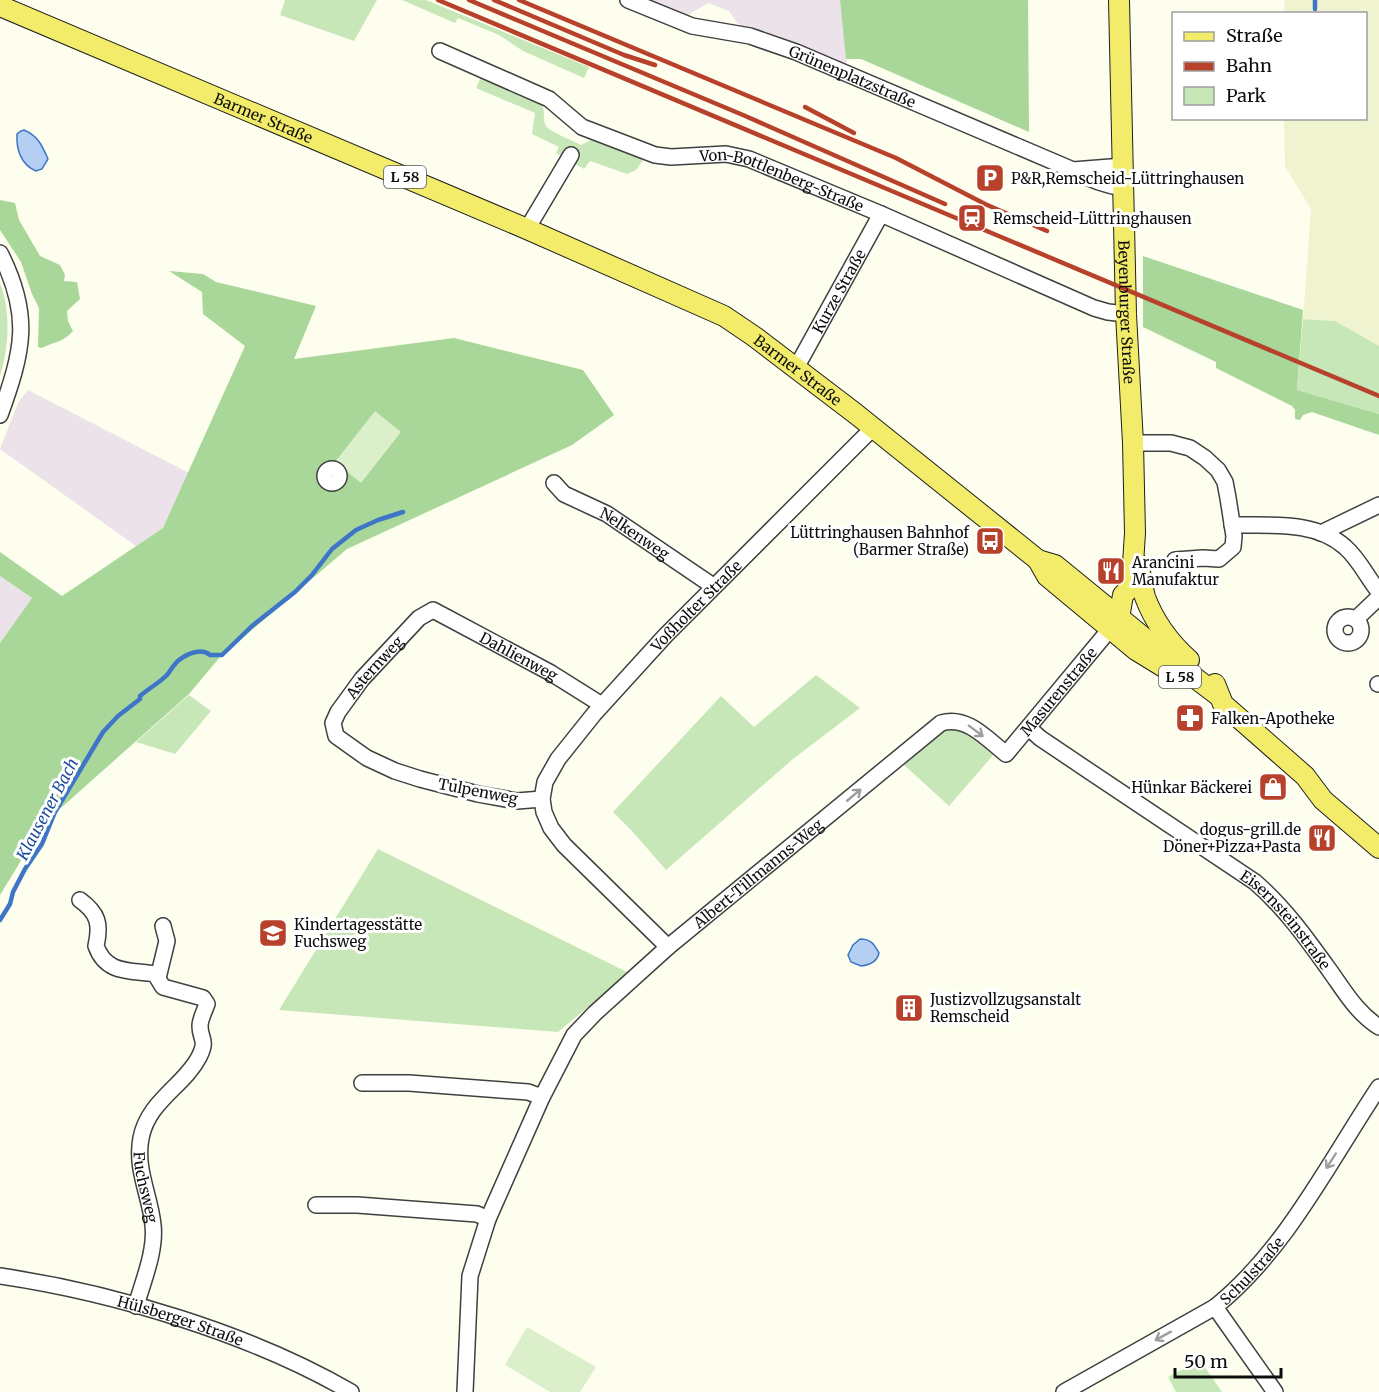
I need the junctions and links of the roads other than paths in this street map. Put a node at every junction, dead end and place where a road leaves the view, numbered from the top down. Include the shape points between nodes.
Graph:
1 (628, 0) edge
2 (1119, 0) edge
3 (0, 6) edge
4 (440, 51) dead end
5 (571, 155) dead end
6 (1123, 166) junction
7 (1073, 170) junction
8 (1123, 188) junction
9 (881, 214) junction
10 (527, 228) junction
11 (0, 253) edge
12 (1126, 314) junction
13 (796, 368) junction
14 (0, 415) edge
15 (873, 428) junction
16 (1133, 443) junction
17 (554, 483) dead end
18 (1379, 506) edge
19 (1232, 525) junction
20 (1321, 533) junction
21 (1134, 552) junction
22 (1175, 560) dead end
23 (1142, 583) junction
24 (713, 586) junction
25 (1379, 592) edge
26 (1379, 597) edge
27 (433, 610) joint
28 (1356, 619) dead end
29 (1115, 623) junction
30 (1221, 700) junction
31 (602, 705) junction
32 (1029, 728) junction
33 (336, 736) joint
34 (1006, 754) joint
35 (1305, 776) junction
36 (542, 799) junction
37 (1379, 833) edge
38 (1379, 848) edge
39 (80, 900) dead end
40 (163, 926) dead end
41 (668, 948) junction
42 (158, 978) junction
43 (1379, 1027) edge
44 (362, 1083) dead end
45 (1379, 1087) edge
46 (542, 1097) junction
47 (316, 1205) dead end
48 (488, 1219) junction
49 (0, 1276) edge
50 (136, 1306) junction
51 (1215, 1308) junction
52 (351, 1392) edge
53 (465, 1392) edge
54 (1064, 1392) edge
55 (1275, 1392) edge

1 - 7 street, Grünenplatzstraße via 692,26 750,36 796,52
2 - 6 main road, Beyenburger Straße
3 - 10 main road, Barmer Straße / L 58
4 - 9 street, Von-Bottlenberg-Straße via 549,99 582,127 655,155 726,154 749,159
5 - 10 street
6 - 7 street, Grünenplatzstraße
6 - 8 main road, Beyenburger Straße
7 - 8 street, Grünenplatzstraße via 1095,182
8 - 12 main road, Beyenburger Straße
9 - 12 street, Von-Bottlenberg-Straße via 1094,308
9 - 13 street, Kurze Straße
10 - 13 main road, Barmer Straße / L 58 via 724,316
11 - 14 street via 13,278 21,321 17,362
12 - 16 main road, Beyenburger Straße
13 - 15 main road, Barmer Straße / L 58
15 - 24 street, Voßholter Straße
15 - 29 main road, Barmer Straße / L 58 via 1038,560 1047,576
16 - 19 street via 1171,443 1190,448 1205,458 1225,482
16 - 21 main road, Beyenburger Straße
17 - 24 street, Nelkenweg via 564,494 607,514
18 - 20 street
19 - 20 street via 1297,526
19 - 22 street via 1233,547 1219,560
20 - 25 street via 1345,547
21 - 23 main road
21 - 29 main road via 1132,579
23 - 29 main road via 1135,608
23 - 30 main road via 1145,597 1175,648 1215,683
24 - 31 street, Voßholter Straße
26 - 28 street
27 - 31 street, Dahlienweg
27 - 33 street, Asternweg via 419,618 362,679 338,711 333,723
29 - 30 main road, Barmer Straße / L 58
29 - 32 street, Masurenstraße
30 - 35 main road, Barmer Straße / L 58
31 - 36 street, Voßholter Straße via 553,767
32 - 34 street, Masurenstraße
32 - 43 street, Eisernsteinstraße via 1256,882 1278,901 1359,1012
33 - 36 street, Tulpenweg via 367,758 420,779 517,801
41 -> 34 street, Albert-Tillmanns-Weg via 941,723 964,723
35 - 37 main road, Barmer Straße / L 58
35 - 38 main road, Barmer Straße / L 58 via 1323,800
36 - 41 street via 543,812 564,845
39 - 42 street, Fuchsweg via 97,918 100,930 96,946 106,963 155,974
40 - 42 street via 167,941
41 - 46 street, Albert-Tillmanns-Weg via 574,1035
42 - 50 street, Fuchsweg via 163,987 203,998 207,1004 200,1026 204,1041 198,1059 159,1102 141,1136 140,1161 153,1240
44 - 46 street via 528,1092
45 -> 51 street, Schulstraße via 1275,1246
46 - 48 street, Albert-Tillmanns-Weg
47 - 48 street via 477,1214
48 - 53 street, Albert-Tillmanns-Weg via 470,1276
49 - 50 street, Hülsberger Straße via 46,1283
50 - 52 street, Hülsberger Straße via 244,1342 326,1377
51 -> 54 street, Schulstraße
51 - 55 street

